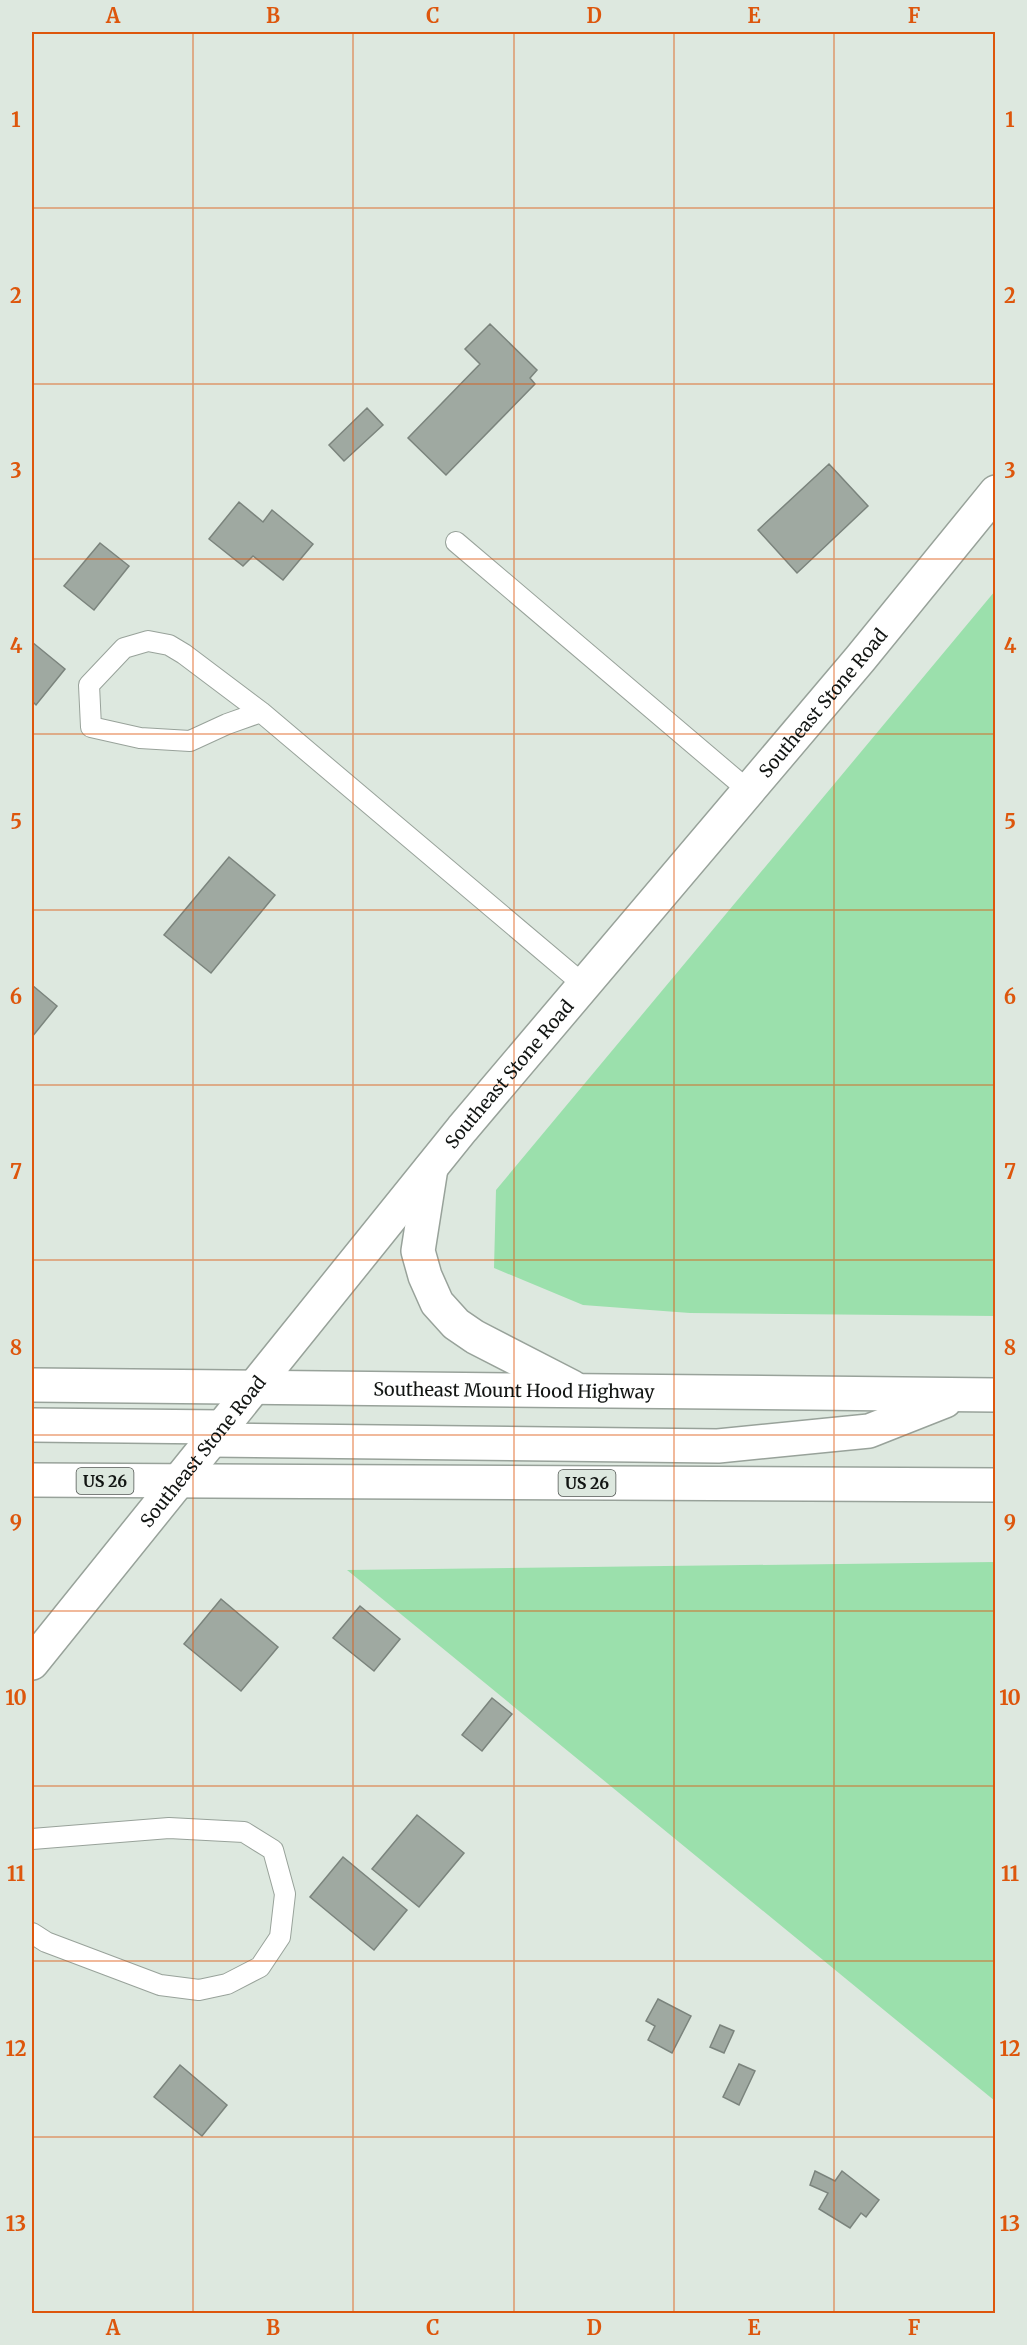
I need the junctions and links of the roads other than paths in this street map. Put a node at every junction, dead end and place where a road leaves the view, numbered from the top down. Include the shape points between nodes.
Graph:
1 (996, 492) edge
2 (456, 542) dead end
3 (261, 712) junction
4 (749, 791) junction
5 (584, 985) junction
6 (431, 1168) junction
7 (32, 1385) edge
8 (252, 1388) junction
9 (579, 1390) junction
10 (961, 1395) junction
11 (996, 1395) edge
12 (32, 1425) edge
13 (216, 1433) junction
14 (32, 1480) edge
15 (178, 1482) junction
16 (996, 1485) edge
17 (32, 1662) edge
18 (32, 1839) edge
19 (32, 1933) edge

1 - 4 main road, Southeast Stone Road
2 - 4 lane
3 - 3 lane via 190,741 140,738 91,727 89,685 124,648 148,641 169,645 184,654
3 - 5 lane
4 - 5 main road, Southeast Stone Road
5 - 6 main road, Southeast Stone Road
6 - 8 main road, Southeast Stone Road
6 - 9 main road via 418,1251 437,1303 475,1337
7 - 8 main road, Southeast Mount Hood Highway
8 - 9 main road, Southeast Mount Hood Highway
8 - 13 main road, Southeast Stone Road
9 - 10 main road, Southeast Mount Hood Highway
10 - 11 main road, Southeast Mount Hood Highway
10 - 13 main road via 869,1431 718,1446
12 - 13 main road
13 - 15 main road, Southeast Stone Road
14 - 15 main road, US 26
15 - 16 main road, US 26
15 - 17 main road, Southeast Stone Road
18 - 19 lane via 170,1828 244,1832 273,1850 285,1894 280,1937 260,1967 227,1984 199,1990 160,1985 46,1942

